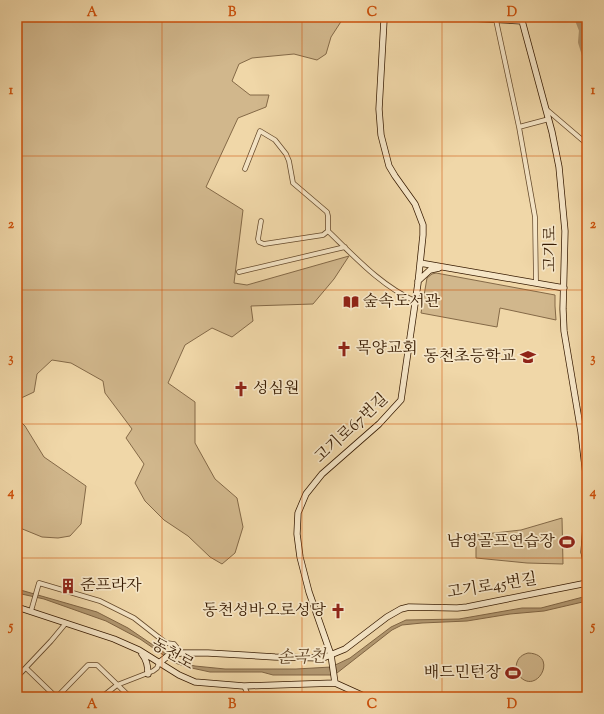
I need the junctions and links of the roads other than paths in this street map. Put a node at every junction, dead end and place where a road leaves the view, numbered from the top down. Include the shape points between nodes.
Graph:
1 (385, 17) edge
2 (449, 17) edge
3 (521, 19) edge
4 (496, 20) junction
5 (546, 109) junction
6 (549, 119) junction
7 (519, 127) junction
8 (587, 144) edge
9 (245, 169) dead end
10 (261, 221) dead end
11 (328, 231) junction
12 (345, 247) junction
13 (420, 263) junction
14 (442, 267) junction
15 (239, 272) dead end
16 (418, 281) junction
17 (536, 283) junction
18 (564, 288) junction
19 (415, 301) junction
20 (587, 484) edge
21 (587, 511) edge
22 (587, 567) edge
23 (587, 583) edge
24 (17, 607) edge
25 (31, 612) junction
26 (66, 623) junction
27 (139, 650) junction
28 (178, 654) junction
29 (331, 656) junction
30 (160, 663) junction
31 (26, 668) junction
32 (148, 674) junction
33 (17, 677) edge
34 (334, 681) junction
35 (118, 685) junction
36 (244, 686) junction
37 (56, 697) edge
38 (102, 697) edge
39 (130, 697) edge
40 (249, 697) edge
41 (366, 697) edge

1 - 13 street, 고기로67번길 via 379,109 381,136 389,166 420,214 423,235
2 - 4 street
3 - 4 street
3 - 5 street, 고기로
4 - 7 street
5 - 6 street, 고기로
5 - 8 street
6 - 7 street
6 - 18 street, 고기로 via 563,198
7 - 17 street via 535,217
9 - 11 street via 260,131 275,140 289,161 293,183 327,212
10 - 11 street via 258,239 264,244 323,235
11 - 12 street
12 - 15 street
12 - 19 street via 386,285
13 - 14 street
13 - 16 street, 고기로67번길
14 - 16 street via 430,270
14 - 17 street
16 - 19 street, 고기로67번길
17 - 18 street
18 - 20 street, 고기로 via 564,331 582,432
19 - 29 street, 고기로67번길 via 401,400 398,406 322,474 306,494 298,513 300,557
21 - 22 street via 584,552
23 - 29 street, 고기로45번길 via 467,607 405,608 390,615 345,649
24 - 25 street, 동천로
25 - 26 street, 동천로
25 - 28 street via 39,583 100,601 134,618 166,643 174,644
26 - 27 street, 동천로
26 - 31 street
27 - 30 street, 동천로
27 - 32 street via 146,659
28 - 29 street, 고기로45번길 via 323,658
28 - 30 street via 170,655
29 - 34 street, 고기로67번길
30 - 32 street
30 - 36 street, 동천로 via 195,682
31 - 33 street
31 - 37 street
32 - 35 street
34 - 36 street, 동천로
34 - 41 street, 동천로
35 - 37 street via 97,665 88,665
35 - 38 street
35 - 39 street
36 - 40 street

